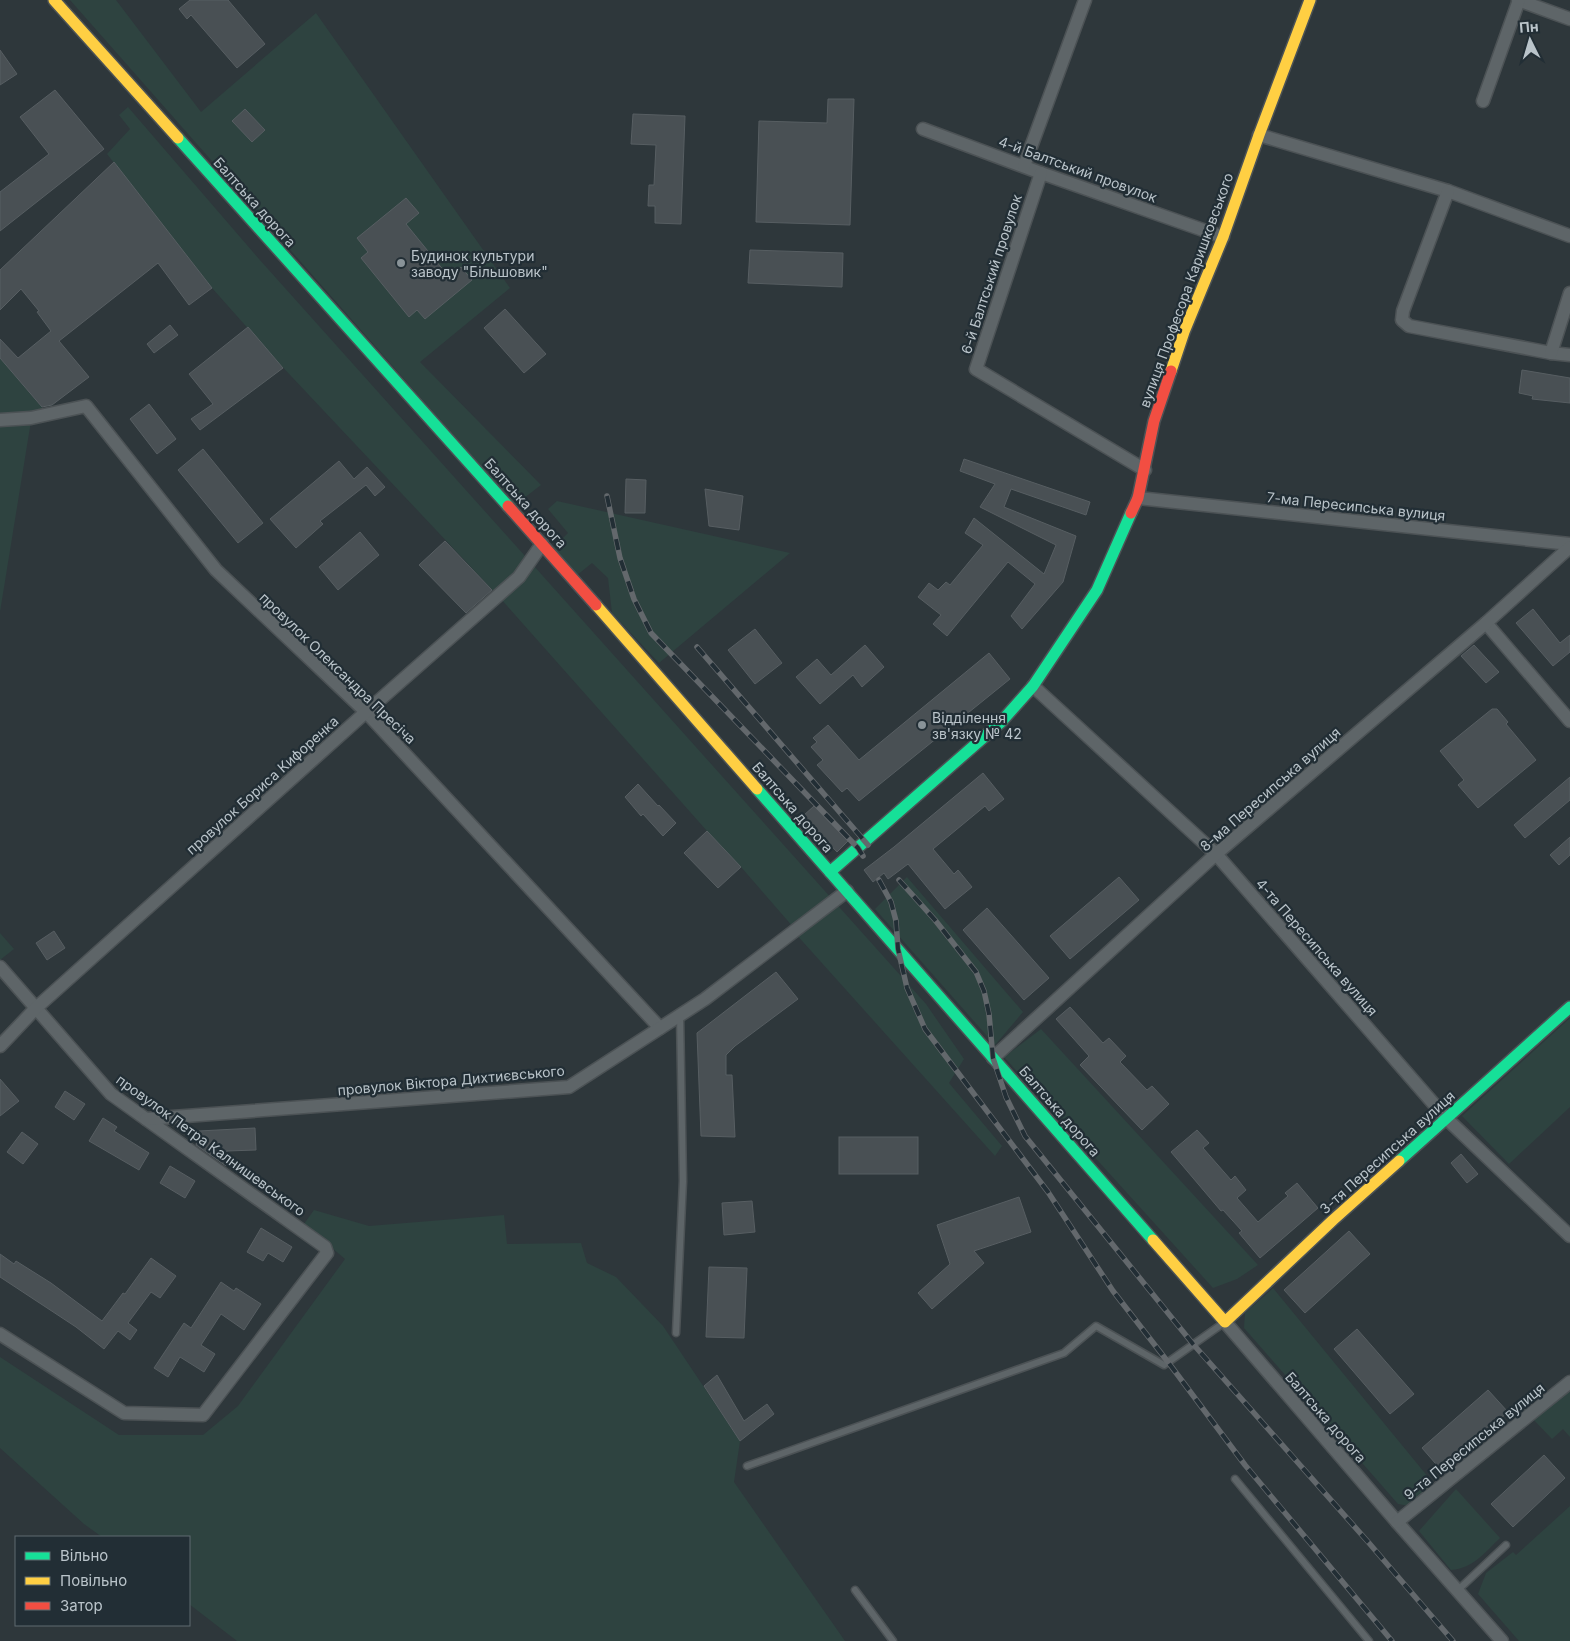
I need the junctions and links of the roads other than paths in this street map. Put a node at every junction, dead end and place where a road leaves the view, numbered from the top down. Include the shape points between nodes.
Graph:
1 (54, 0) edge
2 (1085, 0) edge
3 (1310, 0) edge
4 (1518, 0) edge
5 (1570, 19) edge
6 (1482, 101) dead end
7 (923, 129) dead end
8 (1259, 135) junction
9 (1024, 166) junction
10 (1041, 173) junction
11 (1448, 191) junction
12 (1570, 236) edge
13 (1223, 237) junction
14 (1570, 293) edge
15 (1551, 353) junction
16 (1570, 355) edge
17 (0, 420) edge
18 (1145, 470) junction
19 (1138, 498) junction
20 (542, 544) junction
21 (1570, 546) edge
22 (1486, 623) junction
23 (1034, 686) junction
24 (366, 712) junction
25 (1570, 721) edge
26 (1216, 854) junction
27 (830, 872) junction
28 (847, 892) junction
29 (0, 967) edge
30 (1570, 1006) edge
31 (36, 1008) junction
32 (680, 1016) junction
33 (660, 1028) junction
34 (0, 1046) edge
35 (993, 1058) junction
36 (1446, 1118) junction
37 (146, 1119) junction
38 (1570, 1236) edge
39 (1225, 1322) junction
40 (676, 1333) dead end
41 (0, 1334) edge
42 (1570, 1382) edge
43 (747, 1466) dead end
44 (1235, 1480) dead end
45 (1397, 1522) junction
46 (1506, 1545) dead end
47 (855, 1590) dead end
48 (1458, 1590) junction
49 (893, 1641) edge
50 (1369, 1641) edge
51 (1502, 1641) edge

1 - 20 main road, Балтська дорога
2 - 9 street
3 - 8 main road, вулиця Професора Каришковського
4 - 5 street
4 - 6 street
7 - 9 street, 4-й Балтський провулок
8 - 11 street
8 - 13 main road, вулиця Професора Каришковського
9 - 10 street, 4-й Балтський провулок
10 - 13 street, 4-й Балтський провулок
10 - 18 street, 6-й Балтський провулок via 976,369
11 - 12 street
11 - 15 street via 1402,320 1409,326
13 - 18 main road, вулиця Професора Каришковського via 1161,398
14 - 15 street
15 - 16 street
17 - 24 street, провулок Олександра Пресіча via 31,418 86,406 216,570
18 - 19 main road, вулиця Професора Каришковського
19 - 21 street, 7-ма Пересипська вулиця
19 - 23 main road, вулиця Професора Каришковського via 1097,590
20 - 24 street, провулок Бориса Кифоренка via 519,577
20 - 27 main road, Балтська дорога
21 - 22 street, 8-ма Пересипська вулиця
22 - 25 street
22 - 26 street, 8-ма Пересипська вулиця
23 - 26 street, 4-та Пересипська вулиця
23 - 27 main road, вулиця Професора Каришковського via 1002,722
24 - 31 street, провулок Бориса Кифоренка
24 - 33 street, провулок Олександра Пресіча
26 - 35 street, 8-ма Пересипська вулиця
26 - 36 street, 4-та Пересипська вулиця
27 - 28 main road, Балтська дорога
28 - 32 street, провулок Віктора Дихтиєвського
28 - 35 main road, Балтська дорога
29 - 31 street, провулок Петра Калнишевського
30 - 36 main road, 3-тя Пересипська вулиця
31 - 34 street, провулок Бориса Кифоренка
31 - 37 street, провулок Петра Калнишевського via 111,1094
32 - 33 street, провулок Віктора Дихтиєвського
32 - 40 lane via 683,1181
33 - 37 street, провулок Віктора Дихтиєвського via 569,1087
35 - 39 main road, Балтська дорога
36 - 38 street, 4-та Пересипська вулиця
36 - 39 main road, 3-тя Пересипська вулиця
37 - 41 street, провулок Петра Калнишевського via 325,1247 327,1253 203,1415 124,1413
39 - 43 lane via 1164,1365 1096,1326 1064,1353
39 - 45 street, Балтська дорога
42 - 45 street, 9-та Пересипська вулиця
44 - 50 lane
45 - 48 street, Балтська дорога
46 - 48 lane
47 - 49 lane
48 - 51 street, Балтська дорога

